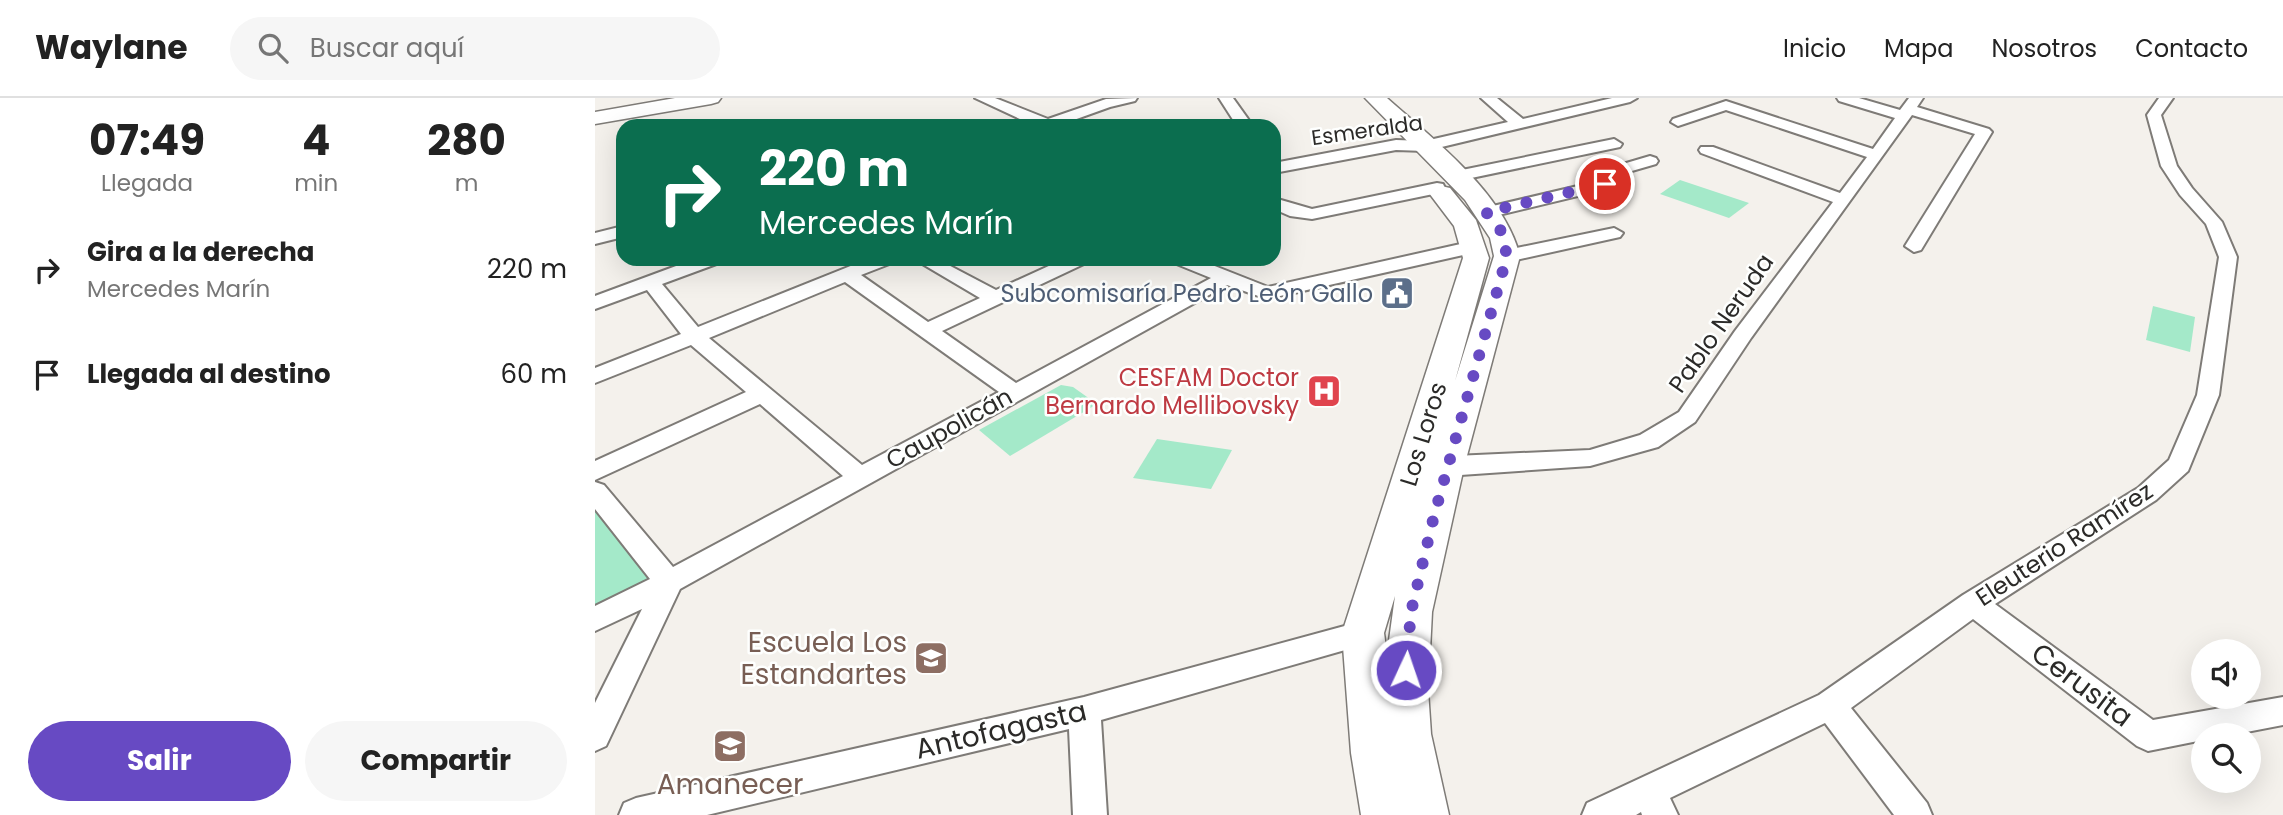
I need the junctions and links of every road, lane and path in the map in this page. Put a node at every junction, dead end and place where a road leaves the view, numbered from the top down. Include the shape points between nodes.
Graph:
1 (711, 98) edge
2 (982, 98) edge
3 (1126, 98) edge
4 (1226, 98) edge
5 (1351, 98) edge
6 (1375, 98) edge
7 (1488, 98) edge
8 (1573, 98) edge
9 (1627, 98) edge
10 (1845, 98) edge
11 (2167, 98) edge
12 (636, 104) edge
13 (1910, 107) edge
14 (1587, 108) junction
15 (595, 118) edge
16 (1032, 119) edge
17 (1062, 119) edge
18 (1238, 119) edge
19 (1678, 122) dead end
20 (1520, 124) junction
21 (1614, 144) dead end
22 (1396, 145) junction
23 (1425, 146) junction
24 (1706, 150) dead end
25 (1877, 155) junction
26 (1650, 161) dead end
27 (1281, 166) edge
28 (1447, 182) junction
29 (1842, 200) junction
30 (1281, 206) edge
31 (1486, 212) junction
32 (1614, 233) dead end
33 (616, 234) edge
34 (595, 239) edge
35 (1914, 246) dead end
36 (1474, 247) junction
37 (1507, 256) junction
38 (693, 266) edge
39 (869, 266) edge
40 (936, 266) edge
41 (1064, 266) edge
42 (1198, 266) edge
43 (848, 275) junction
44 (1226, 278) junction
45 (650, 282) junction
46 (996, 298) junction
47 (595, 303) edge
48 (927, 330) junction
49 (694, 336) junction
50 (595, 376) edge
51 (1014, 392) junction
52 (762, 394) junction
53 (1430, 465) junction
54 (595, 471) edge
55 (860, 477) junction
56 (595, 491) edge
57 (669, 582) junction
58 (1973, 603) junction
59 (595, 619) edge
60 (1363, 633) junction
61 (1830, 705) junction
62 (1084, 711) junction
63 (2283, 711) edge
64 (595, 736) edge
65 (1654, 804) edge
66 (678, 810) edge
67 (636, 815) edge
68 (1090, 815) edge
69 (1386, 815) edge
70 (1424, 815) edge
71 (1599, 815) edge
72 (1915, 815) edge

1 - 12 main road
2 - 16 street
3 - 17 street
4 - 18 street
5 - 22 main road
6 - 23 main road
7 - 20 street
8 - 14 street
9 - 14 street, Esmeralda
10 - 13 street
11 - 58 street, Eleuterio Ramírez via 2154,115 2162,153 2178,182 2208,213 2223,237 2228,257 2208,395 2179,465 2147,494
12 - 15 main road
13 - 25 street, Pablo Neruda
13 - 35 street via 1984,132
14 - 20 street, Esmeralda
19 - 25 street via 1726,105
20 - 23 street, Esmeralda
21 - 28 street
22 - 23 street, Esmeralda
22 - 27 street, Esmeralda
22 - 28 main road
23 - 28 main road
24 - 29 street
25 - 29 street, Pablo Neruda
26 - 31 street via 1612,172 1605,184
28 - 30 street via 1312,214
28 - 31 main road
28 - 36 main road
29 - 53 street, Pablo Neruda via 1687,416 1649,441 1590,458
31 - 37 main road via 1501,231
32 - 37 street
33 - 34 street
36 - 44 street via 1267,293
36 - 53 main road, Los Loros via 1476,258
37 - 53 main road, Los Loros
38 - 45 street
39 - 43 street
40 - 46 street
41 - 46 street
42 - 44 street
43 - 48 street
43 - 49 street
44 - 51 street, Caupolicán
45 - 47 street
45 - 49 street
46 - 48 street
48 - 51 street
49 - 50 street
49 - 52 street
51 - 55 street, Caupolicán
52 - 54 street
52 - 55 street
53 - 60 main road, Los Loros
53 - 70 main road, Los Loros via 1407,649 1408,734
55 - 57 street, Caupolicán
56 - 57 street
57 - 59 street, Caupolicán
57 - 64 street
58 - 61 street, Eleuterio Ramírez
58 - 63 street, Cerusita via 2148,736
60 - 62 street, Antofagasta
60 - 69 main road, Los Loros
61 - 65 street, Eleuterio Ramírez
61 - 72 street
62 - 66 street, Antofagasta
62 - 68 street
65 - 71 street, Eleuterio Ramírez
66 - 67 street, Antofagasta

